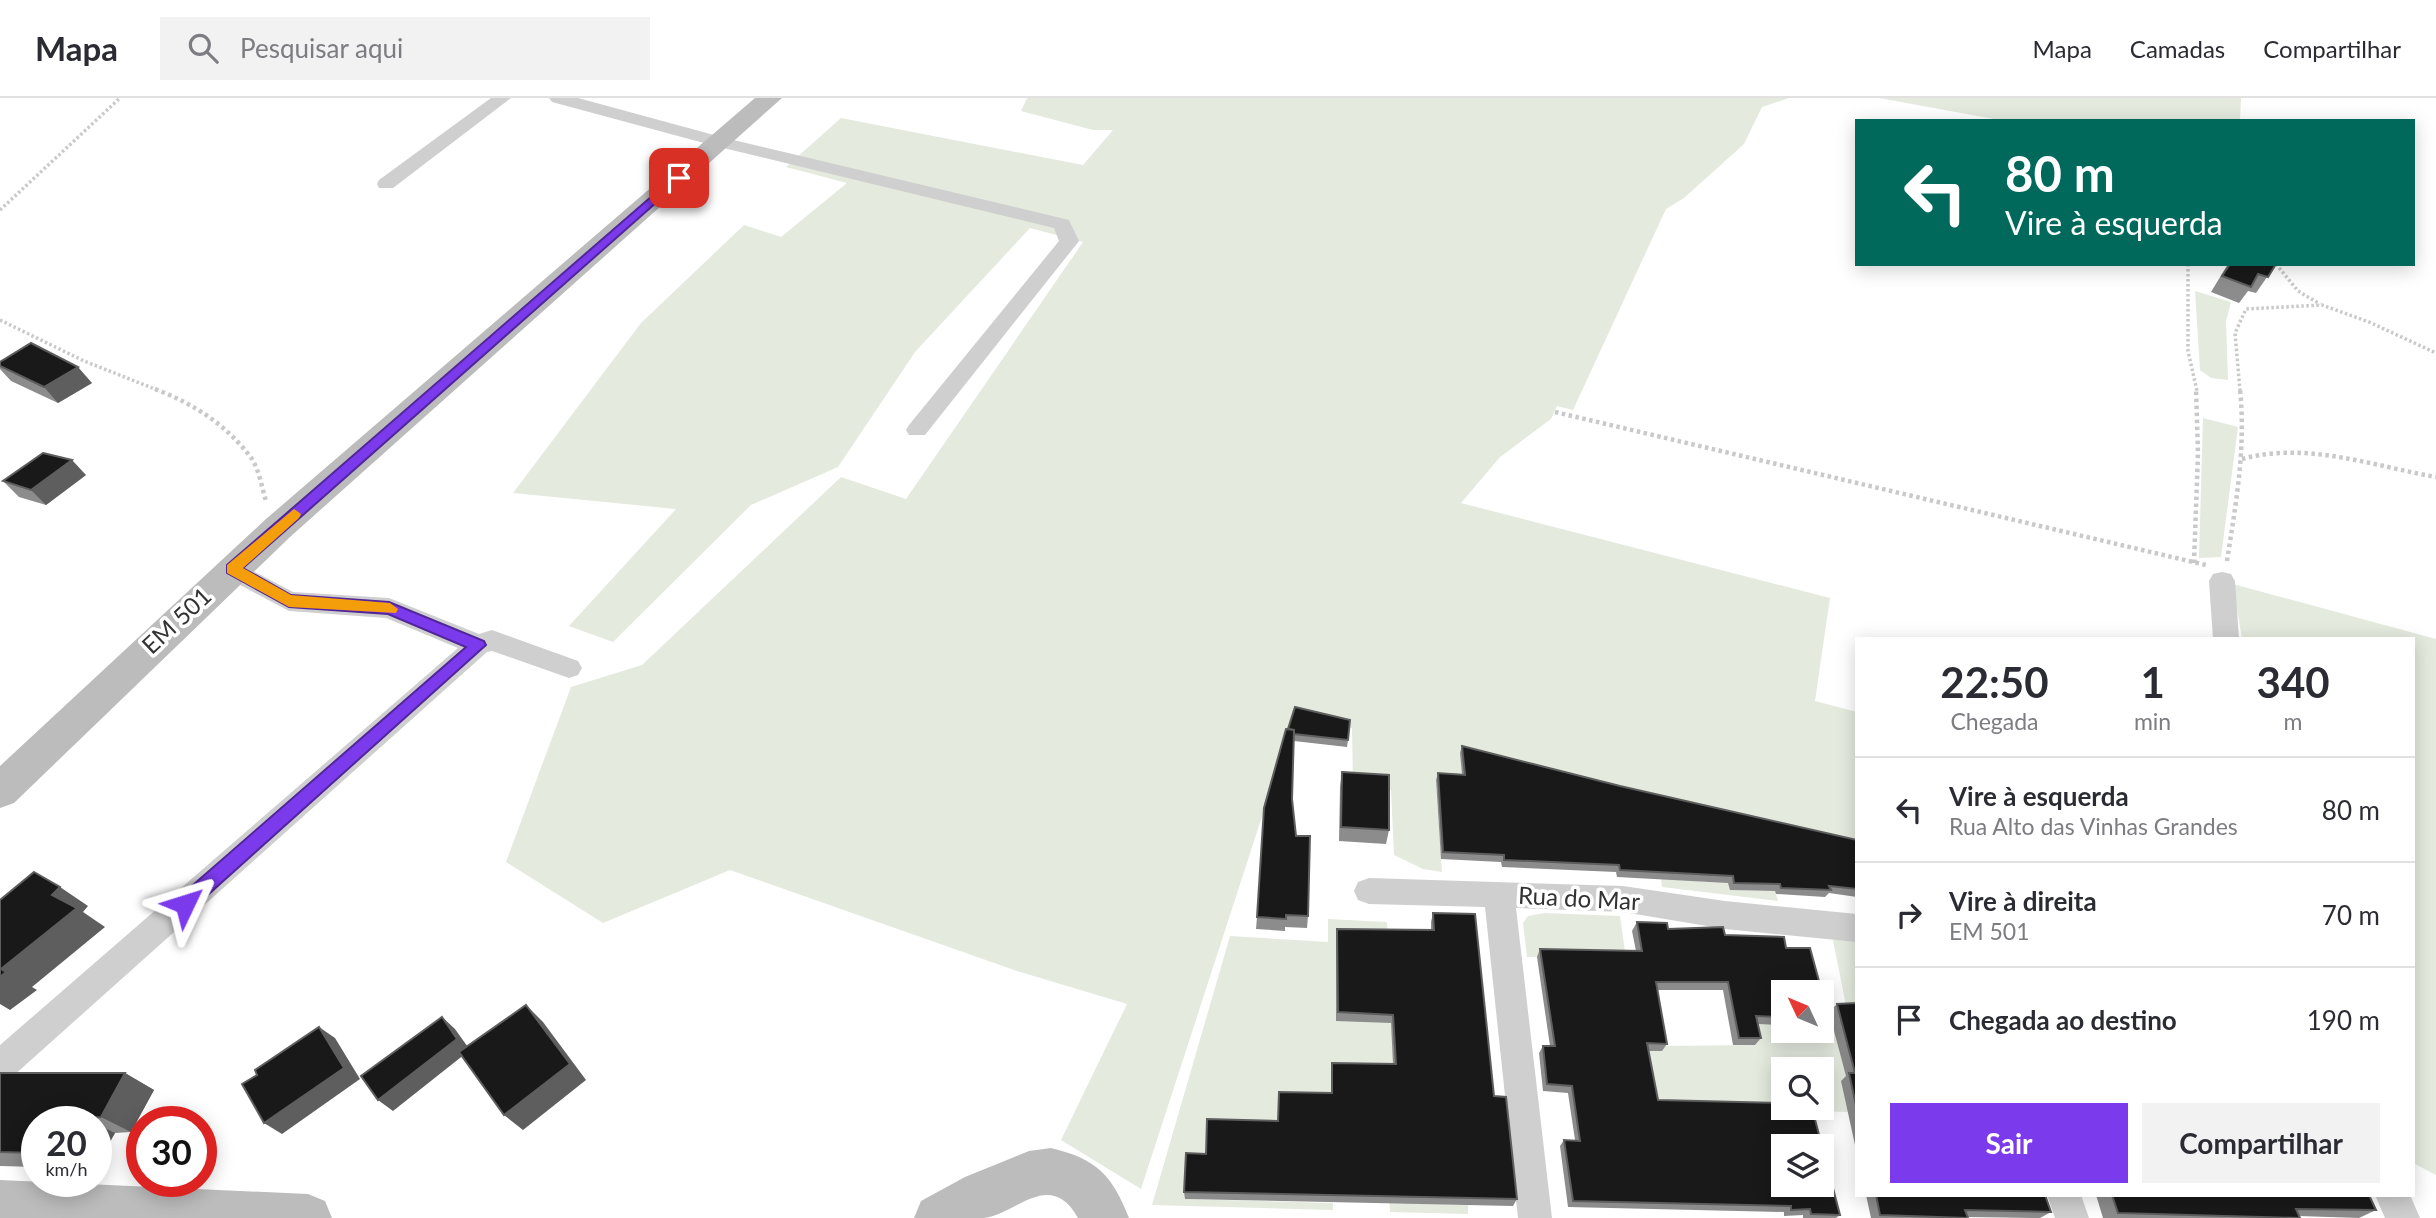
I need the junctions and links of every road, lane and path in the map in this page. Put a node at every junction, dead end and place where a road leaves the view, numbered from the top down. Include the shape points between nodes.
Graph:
1 (120, 98) edge
2 (502, 98) edge
3 (558, 98) edge
4 (770, 98) edge
5 (721, 142) junction
6 (386, 184) dead end
7 (0, 211) edge
8 (2188, 266) edge
9 (2278, 266) edge
10 (2322, 305) junction
11 (0, 320) edge
12 (2436, 353) edge
13 (1555, 412) dead end
14 (917, 430) dead end
15 (2242, 459) junction
16 (2436, 477) edge
17 (278, 528) junction
18 (2194, 563) junction
19 (232, 569) junction
20 (2224, 573) junction
21 (2226, 637) edge
22 (478, 645) junction
23 (569, 668) dead end
24 (0, 792) edge
25 (1369, 891) dead end
26 (1499, 894) junction
27 (1855, 928) edge
28 (0, 1066) edge
29 (2065, 1197) edge
30 (2393, 1197) edge
31 (0, 1203) edge
32 (980, 1205) edge
33 (1111, 1213) edge
34 (275, 1217) edge
35 (938, 1218) edge
36 (1535, 1218) edge
37 (2072, 1218) edge
38 (2403, 1218) edge

1 - 7 path
2 - 6 street
3 - 5 street
4 - 5 main road, EM 501 / EM 501
5 - 14 street via 1062,224 1069,241
5 - 17 main road, EM 501 / EM 501
8 - 18 path via 2188,351 2195,363 2197,407
9 - 10 path via 2293,290
10 - 12 path
10 - 15 path via 2246,309 2235,333 2244,429
11 - 17 path via 188,402 212,417 253,461
13 - 18 path
15 - 16 path via 2258,452 2288,451
15 - 20 path
17 - 19 main road, EM 501 / EM 501
18 - 20 path
19 - 22 street via 289,601 389,608
19 - 24 main road, EM 501 / EM 501
20 - 21 street
22 - 23 street via 492,640
22 - 28 street
25 - 26 street
26 - 27 street, Rua do Mar via 1623,899
26 - 36 street, Rua do Mar
29 - 37 street
30 - 38 street
31 - 34 main road
32 - 33 main road via 1007,1179 1048,1171 1085,1186
32 - 35 main road

